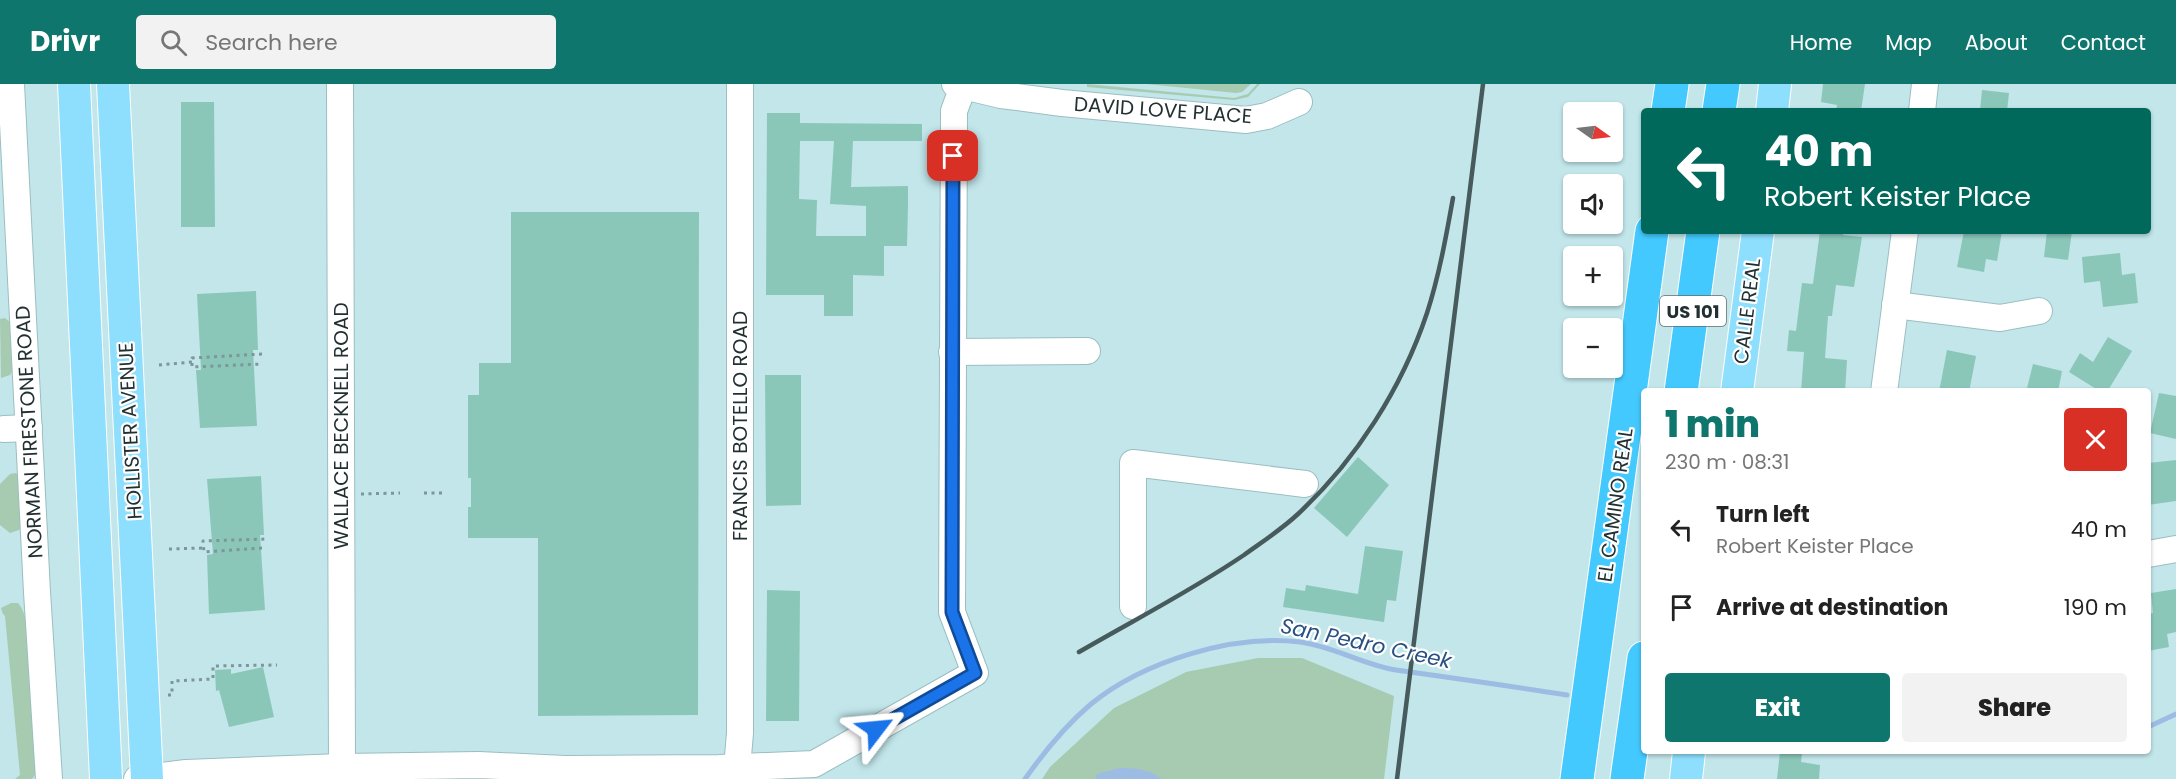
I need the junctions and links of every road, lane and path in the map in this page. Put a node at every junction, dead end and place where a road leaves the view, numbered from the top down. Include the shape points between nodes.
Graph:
1 (11, 84) edge
2 (74, 84) edge
3 (113, 84) edge
4 (340, 84) edge
5 (740, 84) edge
6 (1672, 84) edge
7 (1723, 84) edge
8 (1775, 84) edge
9 (1925, 84) edge
10 (959, 86) edge
11 (1299, 102) dead end
12 (1668, 108) edge
13 (1719, 108) edge
14 (1772, 108) edge
15 (1922, 108) edge
16 (1652, 234) edge
17 (1703, 234) edge
18 (1758, 234) edge
19 (1905, 234) edge
20 (1895, 305) junction
21 (2038, 311) dead end
22 (1087, 351) dead end
23 (952, 352) junction
24 (262, 354) dead end
25 (192, 362) junction
26 (262, 364) dead end
27 (159, 365) dead end
28 (1683, 388) edge
29 (1738, 388) edge
30 (1885, 388) edge
31 (1305, 484) dead end
32 (399, 493) dead end
33 (424, 493) dead end
34 (443, 493) dead end
35 (359, 494) dead end
36 (267, 539) dead end
37 (204, 548) junction
38 (262, 548) dead end
39 (169, 549) dead end
40 (2176, 549) edge
41 (2151, 553) edge
42 (1133, 606) dead end
43 (277, 665) dead end
44 (1641, 680) edge
45 (168, 695) dead end
46 (1689, 754) edge
47 (342, 767) junction
48 (737, 768) junction
49 (479, 772) edge
50 (407, 773) edge
51 (566, 774) edge
52 (49, 779) edge
53 (106, 779) edge
54 (137, 779) edge
55 (147, 779) edge
56 (1576, 779) edge
57 (1627, 779) edge
58 (1686, 779) edge

1 - 52 street, NORMAN FIRESTONE ROAD via 16,429
2 - 53 main road, HOLLISTER AVENUE
3 - 55 main road, HOLLISTER AVENUE
4 - 47 street, WALLACE BECKNELL ROAD
5 - 48 street, FRANCIS BOTELLO ROAD
6 - 12 highway
7 - 13 highway
8 - 14 main road
9 - 15 street
10 - 11 street, DAVID LOVE PLACE via 1062,103 1246,120
10 - 23 street via 954,111
16 - 56 highway, EL CAMINO REAL / US 101
17 - 28 highway, US 101
18 - 29 main road, CALLE REAL
19 - 20 street
20 - 21 street via 2000,318
20 - 30 street
22 - 23 street
23 - 48 street via 952,612 975,673 814,764
24 - 25 path via 192,358
25 - 26 path via 192,367
25 - 27 path
31 - 42 street via 1133,463
32 - 35 path
33 - 34 path
36 - 37 path via 203,541
37 - 38 path via 204,552
37 - 39 path
40 - 41 street
43 - 45 path via 213,666 213,679 172,681 172,695
44 - 57 highway
46 - 58 main road
47 - 50 street
47 - 55 street via 186,773
48 - 51 street
49 - 50 street
49 - 51 street
54 - 55 street

